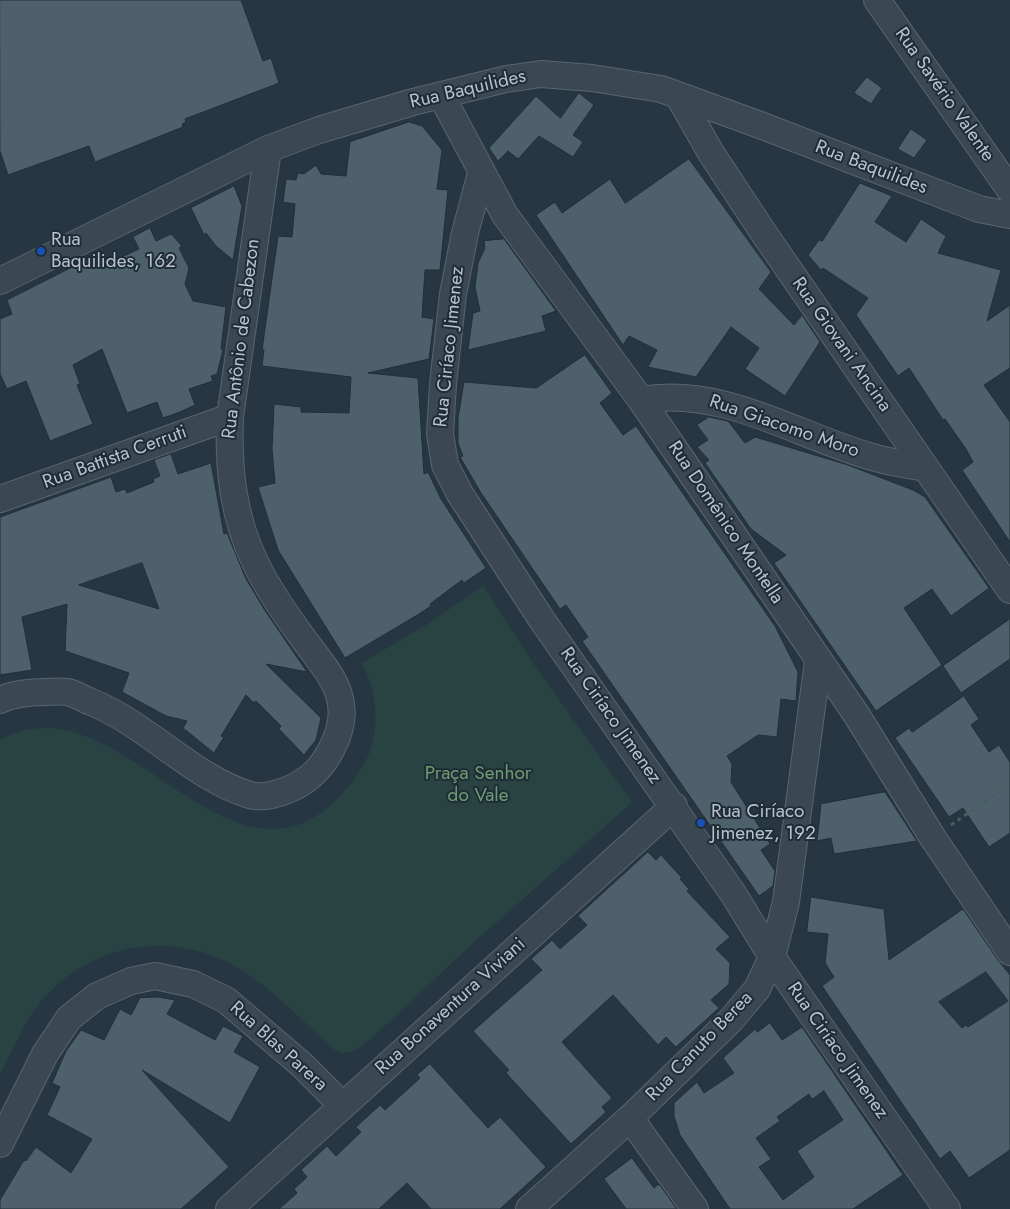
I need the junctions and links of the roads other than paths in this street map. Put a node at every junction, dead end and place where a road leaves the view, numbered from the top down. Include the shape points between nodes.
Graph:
1 (877, 0) edge
2 (441, 95) junction
3 (678, 95) junction
4 (268, 149) junction
5 (481, 173) junction
6 (1010, 190) edge
7 (1010, 215) edge
8 (0, 280) edge
9 (641, 400) junction
10 (230, 417) junction
11 (926, 468) junction
12 (0, 499) edge
13 (1010, 590) edge
14 (818, 661) junction
15 (0, 700) edge
16 (674, 806) junction
17 (1010, 952) edge
18 (772, 957) junction
19 (342, 1105) junction
20 (630, 1118) junction
21 (0, 1144) edge
22 (229, 1209) edge
23 (529, 1209) edge
24 (695, 1209) edge
25 (947, 1209) edge

1 - 6 street, Rua Savério Valente
2 - 3 street, Rua Baquilides via 541,74 628,82
2 - 4 street, Rua Baquilides
2 - 5 street, Rua Domênico Montella
3 - 7 street, Rua Baquilides via 979,210
3 - 11 street, Rua Giovani Ancina via 739,197
4 - 8 street, Rua Baquilides
4 - 10 street, Rua Antônio de Cabezon
5 - 9 street, Rua Domênico Montella via 505,215
5 - 16 street, Rua Ciríaco Jimenez via 464,233 453,294 440,434 445,465 460,494 542,620
9 - 11 street, Rua Giacomo Moro via 680,396 726,404 869,456
9 - 14 street, Rua Domênico Montella
10 - 12 street, Rua Battista Cerruti
10 - 15 street, Rua Antônio de Cabezon via 228,454 232,493 255,563 277,602 326,668 340,695 340,727 324,763 311,777 292,788 273,795 252,796 224,784 103,706 67,692 31,692
11 - 13 street, Rua Giovani Ancina
14 - 17 street, Rua Domênico Montella via 856,714 933,838
14 - 18 street, Rua Canuto Berea via 786,902
16 - 18 street, Rua Ciríaco Jimenez
16 - 19 street, Rua Bonaventura Viviani
18 - 20 street, Rua Canuto Berea via 757,989 730,1021
18 - 25 street, Rua Ciríaco Jimenez
19 - 21 street, Rua Blas Parera via 226,1000 193,984 156,976 131,981 98,996 69,1018 45,1054
19 - 22 street, Rua Bonaventura Viviani
20 - 23 street, Rua Canuto Berea
20 - 24 street

